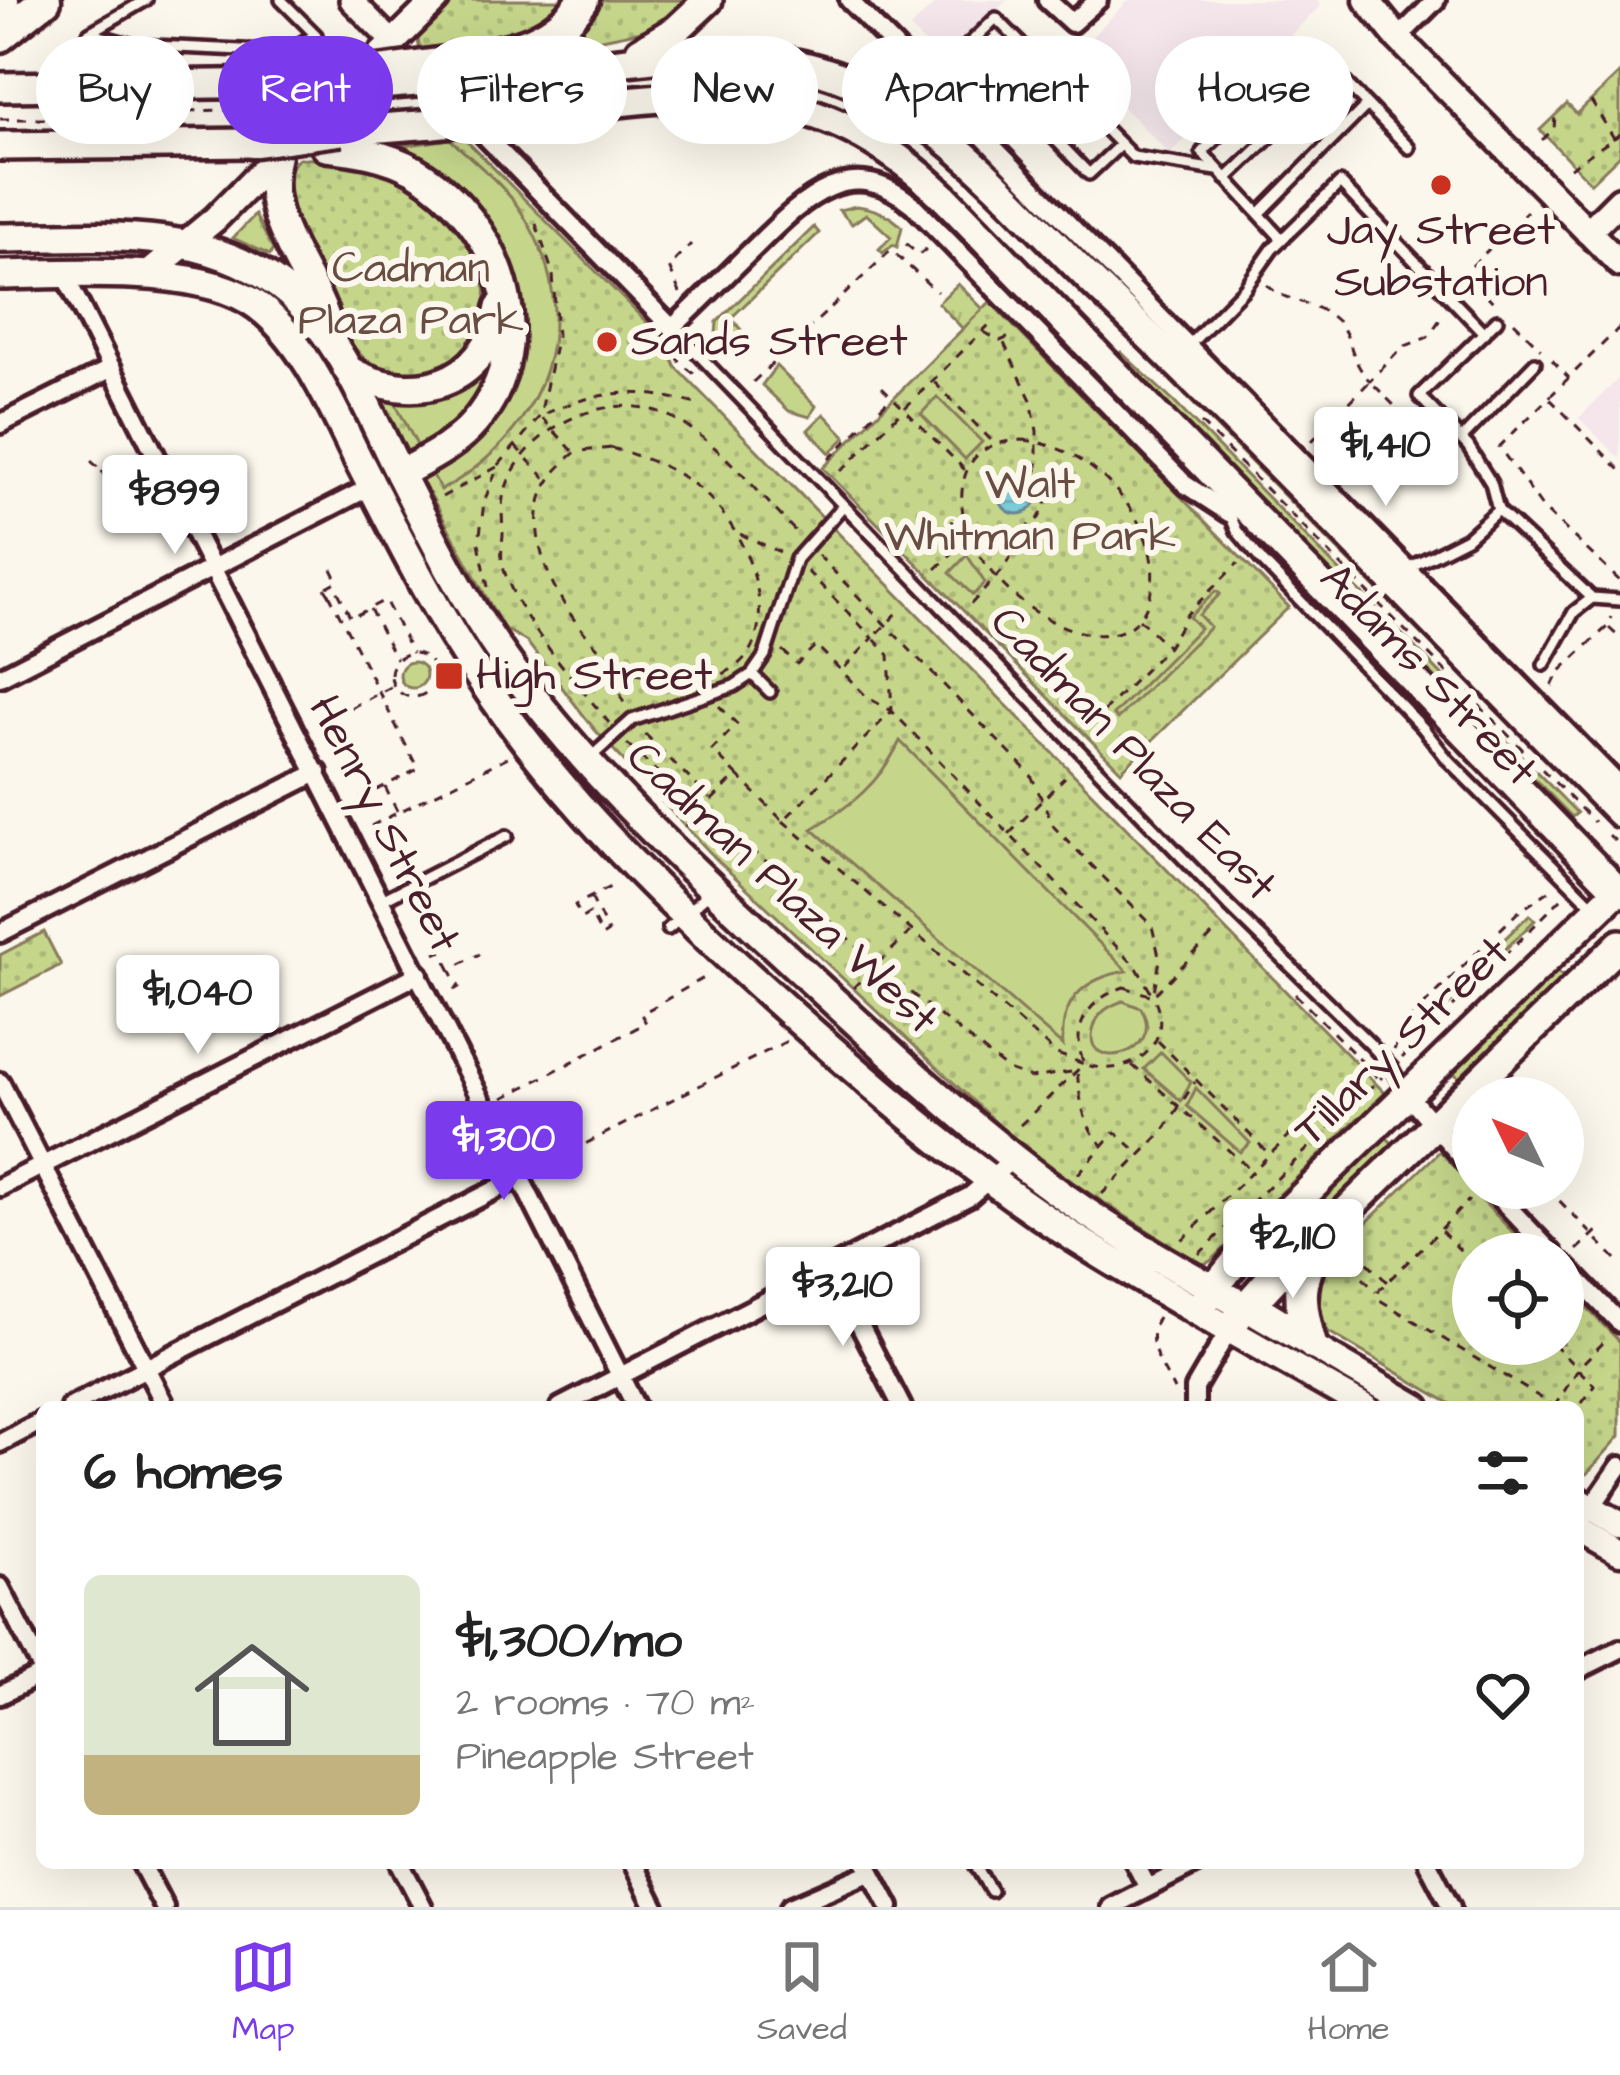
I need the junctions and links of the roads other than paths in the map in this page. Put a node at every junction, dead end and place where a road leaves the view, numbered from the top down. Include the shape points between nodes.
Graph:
1 (26, 0) edge
2 (45, 0) edge
3 (146, 0) edge
4 (281, 0) edge
5 (352, 0) edge
6 (436, 0) edge
7 (583, 0) edge
8 (708, 0) edge
9 (1047, 0) edge
10 (1098, 0) edge
11 (1367, 0) edge
12 (1436, 0) edge
13 (855, 2) edge
14 (0, 22) edge
15 (0, 36) edge
16 (387, 36) edge
17 (549, 36) edge
18 (1398, 38) junction
19 (393, 42) joint
20 (627, 54) edge
21 (627, 61) edge
22 (413, 62) tunnel mouth
23 (0, 88) edge
24 (1353, 91) edge
25 (218, 94) edge
26 (627, 105) edge
27 (1367, 105) junction
28 (417, 134) edge
29 (511, 144) edge
30 (1210, 144) edge
31 (1256, 144) edge
32 (1120, 145) junction
33 (0, 146) edge
34 (1409, 148) dead end
35 (264, 150) junction
36 (1221, 175) junction
37 (1620, 200) edge
38 (1258, 214) junction
39 (1588, 232) junction
40 (0, 238) edge
41 (1282, 239) junction
42 (189, 243) junction
43 (1620, 264) edge
44 (64, 274) junction
45 (0, 275) edge
46 (147, 275) junction
47 (502, 279) junction
48 (1497, 320) dead end
49 (673, 328) junction
50 (1484, 333) junction
51 (1188, 346) junction
52 (340, 357) junction
53 (1535, 363) dead end
54 (112, 368) junction
55 (0, 424) edge
56 (1461, 439) junction
57 (400, 474) junction
58 (372, 486) junction
59 (843, 506) junction
60 (1234, 508) junction
61 (1498, 510) junction
62 (213, 567) junction
63 (1407, 568) junction
64 (1592, 598) junction
65 (1617, 604) edge
66 (1544, 665) dead end
67 (752, 674) junction
68 (0, 677) edge
69 (770, 692) dead end
70 (587, 761) junction
71 (318, 772) junction
72 (1620, 786) edge
73 (1620, 813) edge
74 (507, 836) dead end
75 (712, 889) junction
76 (1614, 895) edge
77 (382, 900) junction
78 (677, 923) junction
79 (0, 933) edge
80 (1620, 944) edge
81 (419, 974) junction
82 (0, 1082) edge
83 (1407, 1094) junction
84 (1434, 1125) junction
85 (1015, 1143) junction
86 (1452, 1146) edge
87 (43, 1166) junction
88 (520, 1177) junction
89 (989, 1178) junction
90 (0, 1187) edge
91 (1510, 1209) edge
92 (1339, 1218) junction
93 (1533, 1233) edge
94 (830, 1267) junction
95 (1584, 1286) edge
96 (1204, 1299) junction
97 (1248, 1311) junction
98 (1620, 1323) edge
99 (1313, 1346) junction
100 (146, 1368) junction
101 (621, 1376) junction
102 (82, 1401) edge
103 (163, 1401) edge
104 (572, 1401) edge
105 (633, 1401) edge
106 (899, 1401) edge
107 (1190, 1401) edge
108 (1358, 1401) edge
109 (1407, 1401) edge
110 (36, 1424) edge
111 (0, 1443) edge
112 (1620, 1466) edge
113 (1584, 1516) edge
114 (1584, 1517) edge
115 (1584, 1518) edge
116 (1620, 1524) edge
117 (1620, 1552) edge
118 (0, 1587) edge
119 (1620, 1649) edge
120 (36, 1659) edge
121 (1584, 1667) edge
122 (36, 1674) edge
123 (0, 1695) edge
124 (144, 1869) edge
125 (403, 1869) edge
126 (636, 1869) edge
127 (868, 1869) edge
128 (875, 1869) edge
129 (978, 1869) edge
130 (1138, 1869) edge
131 (1185, 1869) edge
132 (1431, 1869) edge
133 (1148, 1888) junction
134 (991, 1891) dead end
135 (164, 1907) edge
136 (423, 1907) edge
137 (656, 1907) edge
138 (790, 1907) edge
139 (890, 1907) edge
140 (1111, 1907) edge
141 (1451, 1907) edge

1 - 14 highway
2 - 15 highway
3 - 4 lane via 89,33 133,45 284,52 316,34
5 - 16 street
6 - 19 main road
7 - 17 highway
8 - 20 main road via 660,41
9 - 10 street via 1072,23
11 - 18 main road
12 - 18 street
13 - 51 street, Adams Street
18 - 39 main road
19 - 22 street
21 - 73 main road via 707,52 771,59 852,82 922,120 1215,398
23 - 25 main road
24 - 27 lane
26 - 60 main road via 694,94 780,104 858,132 907,164
27 - 34 lane
27 - 38 lane
28 - 35 main road, bridge
29 - 49 street, Cadman Plaza East
30 - 36 lane via 1202,152
31 - 36 lane
32 - 32 lane via 996,18 966,47 1089,174
32 - 36 lane via 1133,158
33 - 35 main road
35 - 42 main road
35 - 47 main road, bridge via 326,147 418,172 468,217
35 - 52 main road via 272,205
36 - 38 lane
37 - 39 main road
38 - 41 lane
39 - 43 main road
40 - 42 main road, Cadman Plaza West
41 - 50 lane via 1340,183
41 - 51 lane
42 - 46 main road
42 - 52 main road, Cadman Plaza West via 278,285
44 - 45 main road, Cadman Plaza West
44 - 46 main road, Cadman Plaza West
44 - 54 street, Henry Street
46 - 58 main road, Cadman Plaza West via 242,297 274,320
47 - 52 main road via 489,342 457,375 405,389 380,385
47 - 57 main road via 508,350 489,403 462,436
48 - 50 lane
49 - 59 lane, Cadman Plaza East
49 - 60 street, Adams Street via 815,193 876,184 896,192 1177,476
50 - 56 lane via 1419,396
51 - 63 street, Adams Street
52 - 57 main road, Cadman Plaza West
53 - 56 lane
54 - 55 street
54 - 62 street, Henry Street
56 - 61 lane via 1491,483
57 - 58 main road
57 - 70 main road, Cadman Plaza West via 489,635
58 - 62 street
58 - 78 main road, Cadman Plaza West via 459,646 512,724
59 - 67 lane via 796,560
59 - 83 lane, Cadman Plaza East via 1370,1044
60 - 76 main road, Adams Street
61 - 63 lane via 1467,538
61 - 64 lane
62 - 68 street
62 - 71 street, Henry Street
63 - 72 street, Adams Street
64 - 65 lane
64 - 66 lane via 1574,612
67 - 69 lane
67 - 70 lane via 632,720
70 - 75 main road, Cadman Plaza West
71 - 77 street, Henry Street
71 - 79 street
74 - 77 lane
75 - 78 lane
75 - 85 main road, Cadman Plaza West via 832,999
76 - 83 main road, Tillary Street
77 - 81 street, Henry Street
78 - 89 main road, Cadman Plaza West
80 - 84 main road, Tillary Street
81 - 87 street
81 - 88 street, Henry Street
82 - 87 street
83 - 84 street, Cadman Plaza East
83 - 96 main road, Tillary Street
84 - 86 street, Cadman Plaza East
84 - 92 main road, Tillary Street
85 - 89 street
85 - 96 main road, Cadman Plaza West
87 - 90 street
87 - 100 street
88 - 100 street
88 - 101 street, Henry Street
89 - 94 street via 970,1196
89 - 96 main road, Cadman Plaza West via 1072,1236
91 - 93 street
92 - 97 main road, Tillary Street via 1299,1250
92 - 99 main road via 1303,1287
94 - 101 street
94 - 106 street
95 - 98 street
96 - 97 main road, Cadman Plaza West
97 - 99 main road, Cadman Plaza West
97 - 107 street
97 - 108 main road, Cadman Plaza West
99 - 109 main road, Cadman Plaza West
100 - 102 street
100 - 103 street
101 - 104 street
101 - 105 street, Henry Street
110 - 111 street
112 - 113 street
114 - 116 main road
115 - 117 main road
118 - 120 street
119 - 121 street
122 - 123 street
124 - 135 street
125 - 136 street
126 - 137 street
127 - 138 street
128 - 139 street
129 - 134 lane
130 - 133 street
131 - 133 street
132 - 141 street
133 - 140 street

